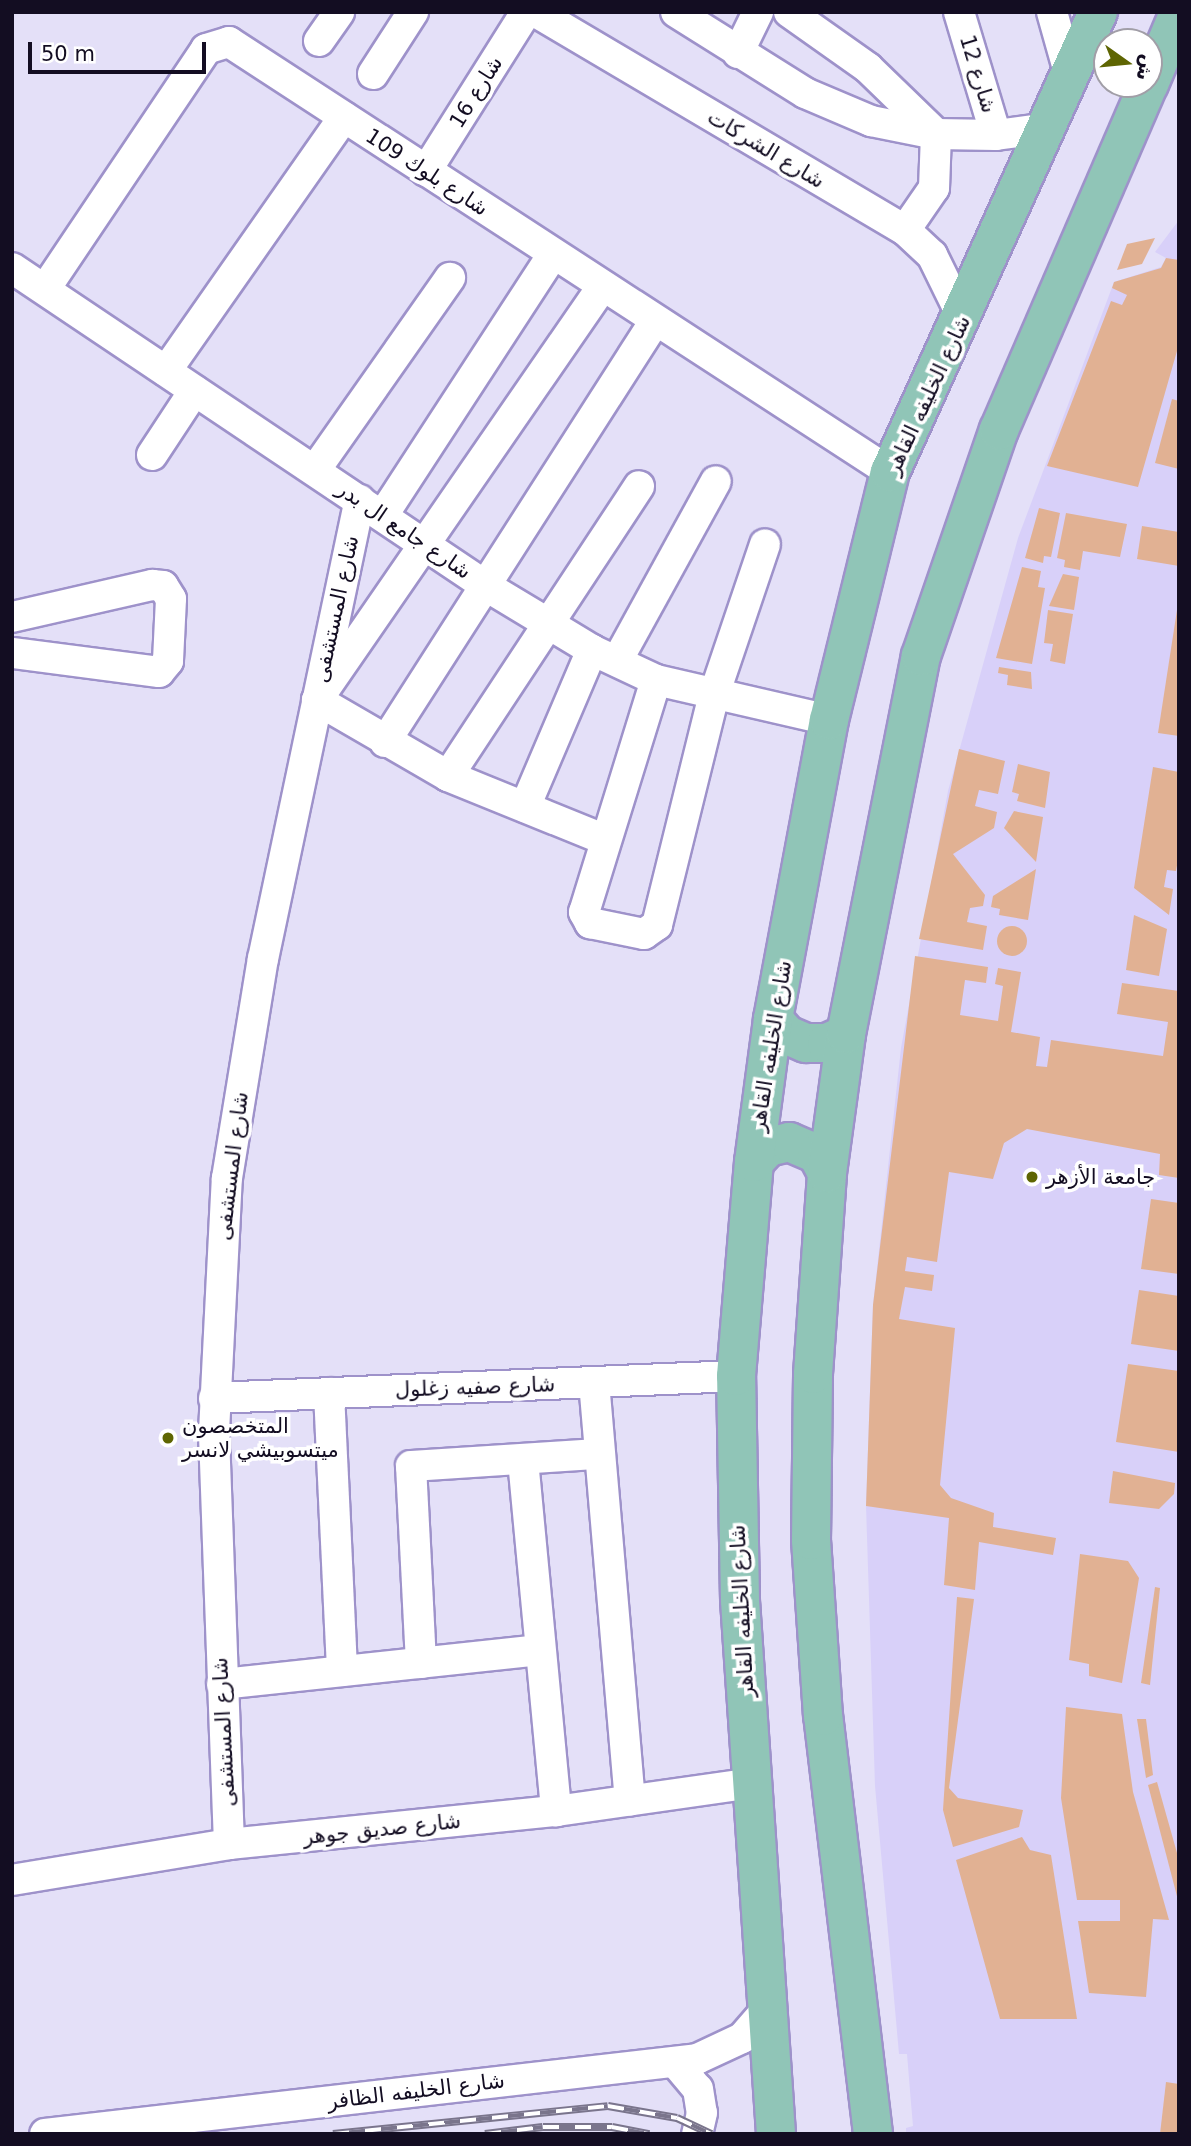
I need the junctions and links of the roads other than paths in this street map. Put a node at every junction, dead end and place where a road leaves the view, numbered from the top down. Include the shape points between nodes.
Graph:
1 (339, 12) edge
2 (414, 12) edge
3 (526, 12) edge
4 (536, 12) edge
5 (676, 12) edge
6 (758, 12) edge
7 (789, 12) edge
8 (959, 12) edge
9 (1052, 12) edge
10 (1098, 12) edge
11 (1179, 13) edge
12 (318, 41) dead end
13 (1163, 51) edge
14 (738, 53) junction
15 (373, 74) dead end
16 (1070, 76) junction
17 (1143, 98) edge
18 (344, 117) junction
19 (1048, 128) junction
20 (936, 134) junction
21 (996, 135) junction
22 (426, 171) junction
23 (905, 230) junction
24 (553, 254) junction
25 (12, 268) edge
26 (450, 278) dead end
27 (603, 287) junction
28 (45, 289) junction
29 (963, 318) junction
30 (655, 321) junction
31 (166, 371) junction
32 (194, 391) junction
33 (152, 455) dead end
34 (315, 470) junction
35 (890, 472) junction
36 (716, 481) dead end
37 (639, 486) dead end
38 (371, 508) junction
39 (765, 544) dead end
40 (427, 545) junction
41 (486, 586) junction
42 (12, 617) edge
43 (545, 622) junction
44 (12, 653) edge
45 (604, 655) junction
46 (656, 680) junction
47 (714, 695) junction
48 (317, 700) junction
49 (830, 720) junction
50 (385, 743) junction
51 (448, 776) junction
52 (524, 807) junction
53 (606, 840) junction
54 (773, 1019) junction
55 (846, 1034) junction
56 (754, 1162) junction
57 (827, 1173) junction
58 (736, 1376) junction
59 (594, 1382) junction
60 (329, 1393) junction
61 (214, 1398) junction
62 (599, 1454) junction
63 (523, 1460) junction
64 (540, 1650) junction
65 (421, 1663) junction
66 (342, 1671) junction
67 (222, 1684) junction
68 (752, 1783) junction
69 (630, 1800) junction
70 (556, 1811) junction
71 (229, 1844) junction
72 (12, 1880) edge
73 (768, 2008) junction
74 (675, 2062) junction
75 (46, 2134) edge
76 (697, 2134) edge
77 (776, 2134) edge
78 (873, 2134) edge

1 - 12 street
2 - 15 street
3 - 22 street, شارع 16
4 - 23 street, شارع الشركات
5 - 14 street
6 - 14 street
7 - 20 street via 868,68
8 - 21 street, شارع 12
9 - 16 street
10 - 16 main road, شارع الخليفه القاهر
11 - 13 main road
14 - 20 street via 849,114
16 - 19 main road, شارع الخليفه القاهر
17 - 55 main road via 999,430 956,544 904,724
18 - 22 street, شارع بلوك 109
18 - 28 street, شارع بلوك 109 via 229,42 213,43
18 - 31 street
19 - 21 street
19 - 29 main road, شارع الخليفه القاهر
20 - 21 street
20 - 23 street via 934,188
22 - 24 street, شارع بلوك 109
23 - 29 street, شارع الشركات via 932,255
24 - 27 street, شارع بلوك 109
24 - 38 street
25 - 28 street, شارع جامع ال بدر
26 - 34 street
27 - 30 street, شارع بلوك 109
27 - 40 street
28 - 31 street, شارع جامع ال بدر
29 - 35 main road, شارع الخليفه القاهر
30 - 35 street, شارع بلوك 109
30 - 41 street
31 - 32 street, شارع جامع ال بدر
32 - 33 street
32 - 34 street, شارع جامع ال بدر
34 - 38 street, شارع جامع ال بدر
35 - 49 main road, شارع الخليفه القاهر
36 - 45 street
37 - 43 street
38 - 40 street, شارع جامع ال بدر
38 - 48 street, شارع المستشفى
39 - 47 street
40 - 41 street, شارع جامع ال بدر
40 - 48 street
41 - 43 street, شارع جامع ال بدر
41 - 50 street
42 - 44 street via 152,585 167,589 170,599 169,661 159,672
43 - 45 street, شارع جامع ال بدر
43 - 51 street
45 - 46 street, شارع جامع ال بدر
45 - 52 street
46 - 47 street, شارع جامع ال بدر
46 - 53 street
47 - 49 street, شارع جامع ال بدر
47 - 53 street via 651,931 635,933 590,923 584,916
48 - 50 street
48 - 61 street, شارع المستشفى via 263,959 228,1178
49 - 54 main road, شارع الخليفه القاهر
50 - 51 street
51 - 52 street
52 - 53 street
54 - 55 main road via 787,1035 806,1043 827,1043
54 - 56 main road, شارع الخليفه القاهر
55 - 57 main road
56 - 57 main road via 768,1147 789,1142 817,1154
56 - 58 main road, شارع الخليفه القاهر
57 - 78 main road via 813,1374 811,1540 823,1717
58 - 59 street, شارع صفيه زغلول
58 - 68 main road, شارع الخليفه القاهر
59 - 60 street, شارع صفيه زغلول
59 - 62 street
60 - 61 street, شارع صفيه زغلول
60 - 66 street
61 - 67 street, شارع المستشفى
62 - 63 street
62 - 69 street
63 - 64 street
63 - 65 street via 411,1466
64 - 65 street
64 - 70 street
65 - 66 street
66 - 67 street
67 - 71 street, شارع المستشفى
68 - 69 street, شارع صديق جوهر
68 - 73 main road, شارع الخليفه القاهر
69 - 70 street, شارع صديق جوهر
70 - 71 street, شارع صديق جوهر
71 - 72 street, شارع صديق جوهر
73 - 74 street, شارع الخليفه الظافر via 728,2047
73 - 77 main road, شارع الخليفه القاهر
74 - 75 street, شارع الخليفه الظافر
74 - 76 street via 698,2089 702,2113

